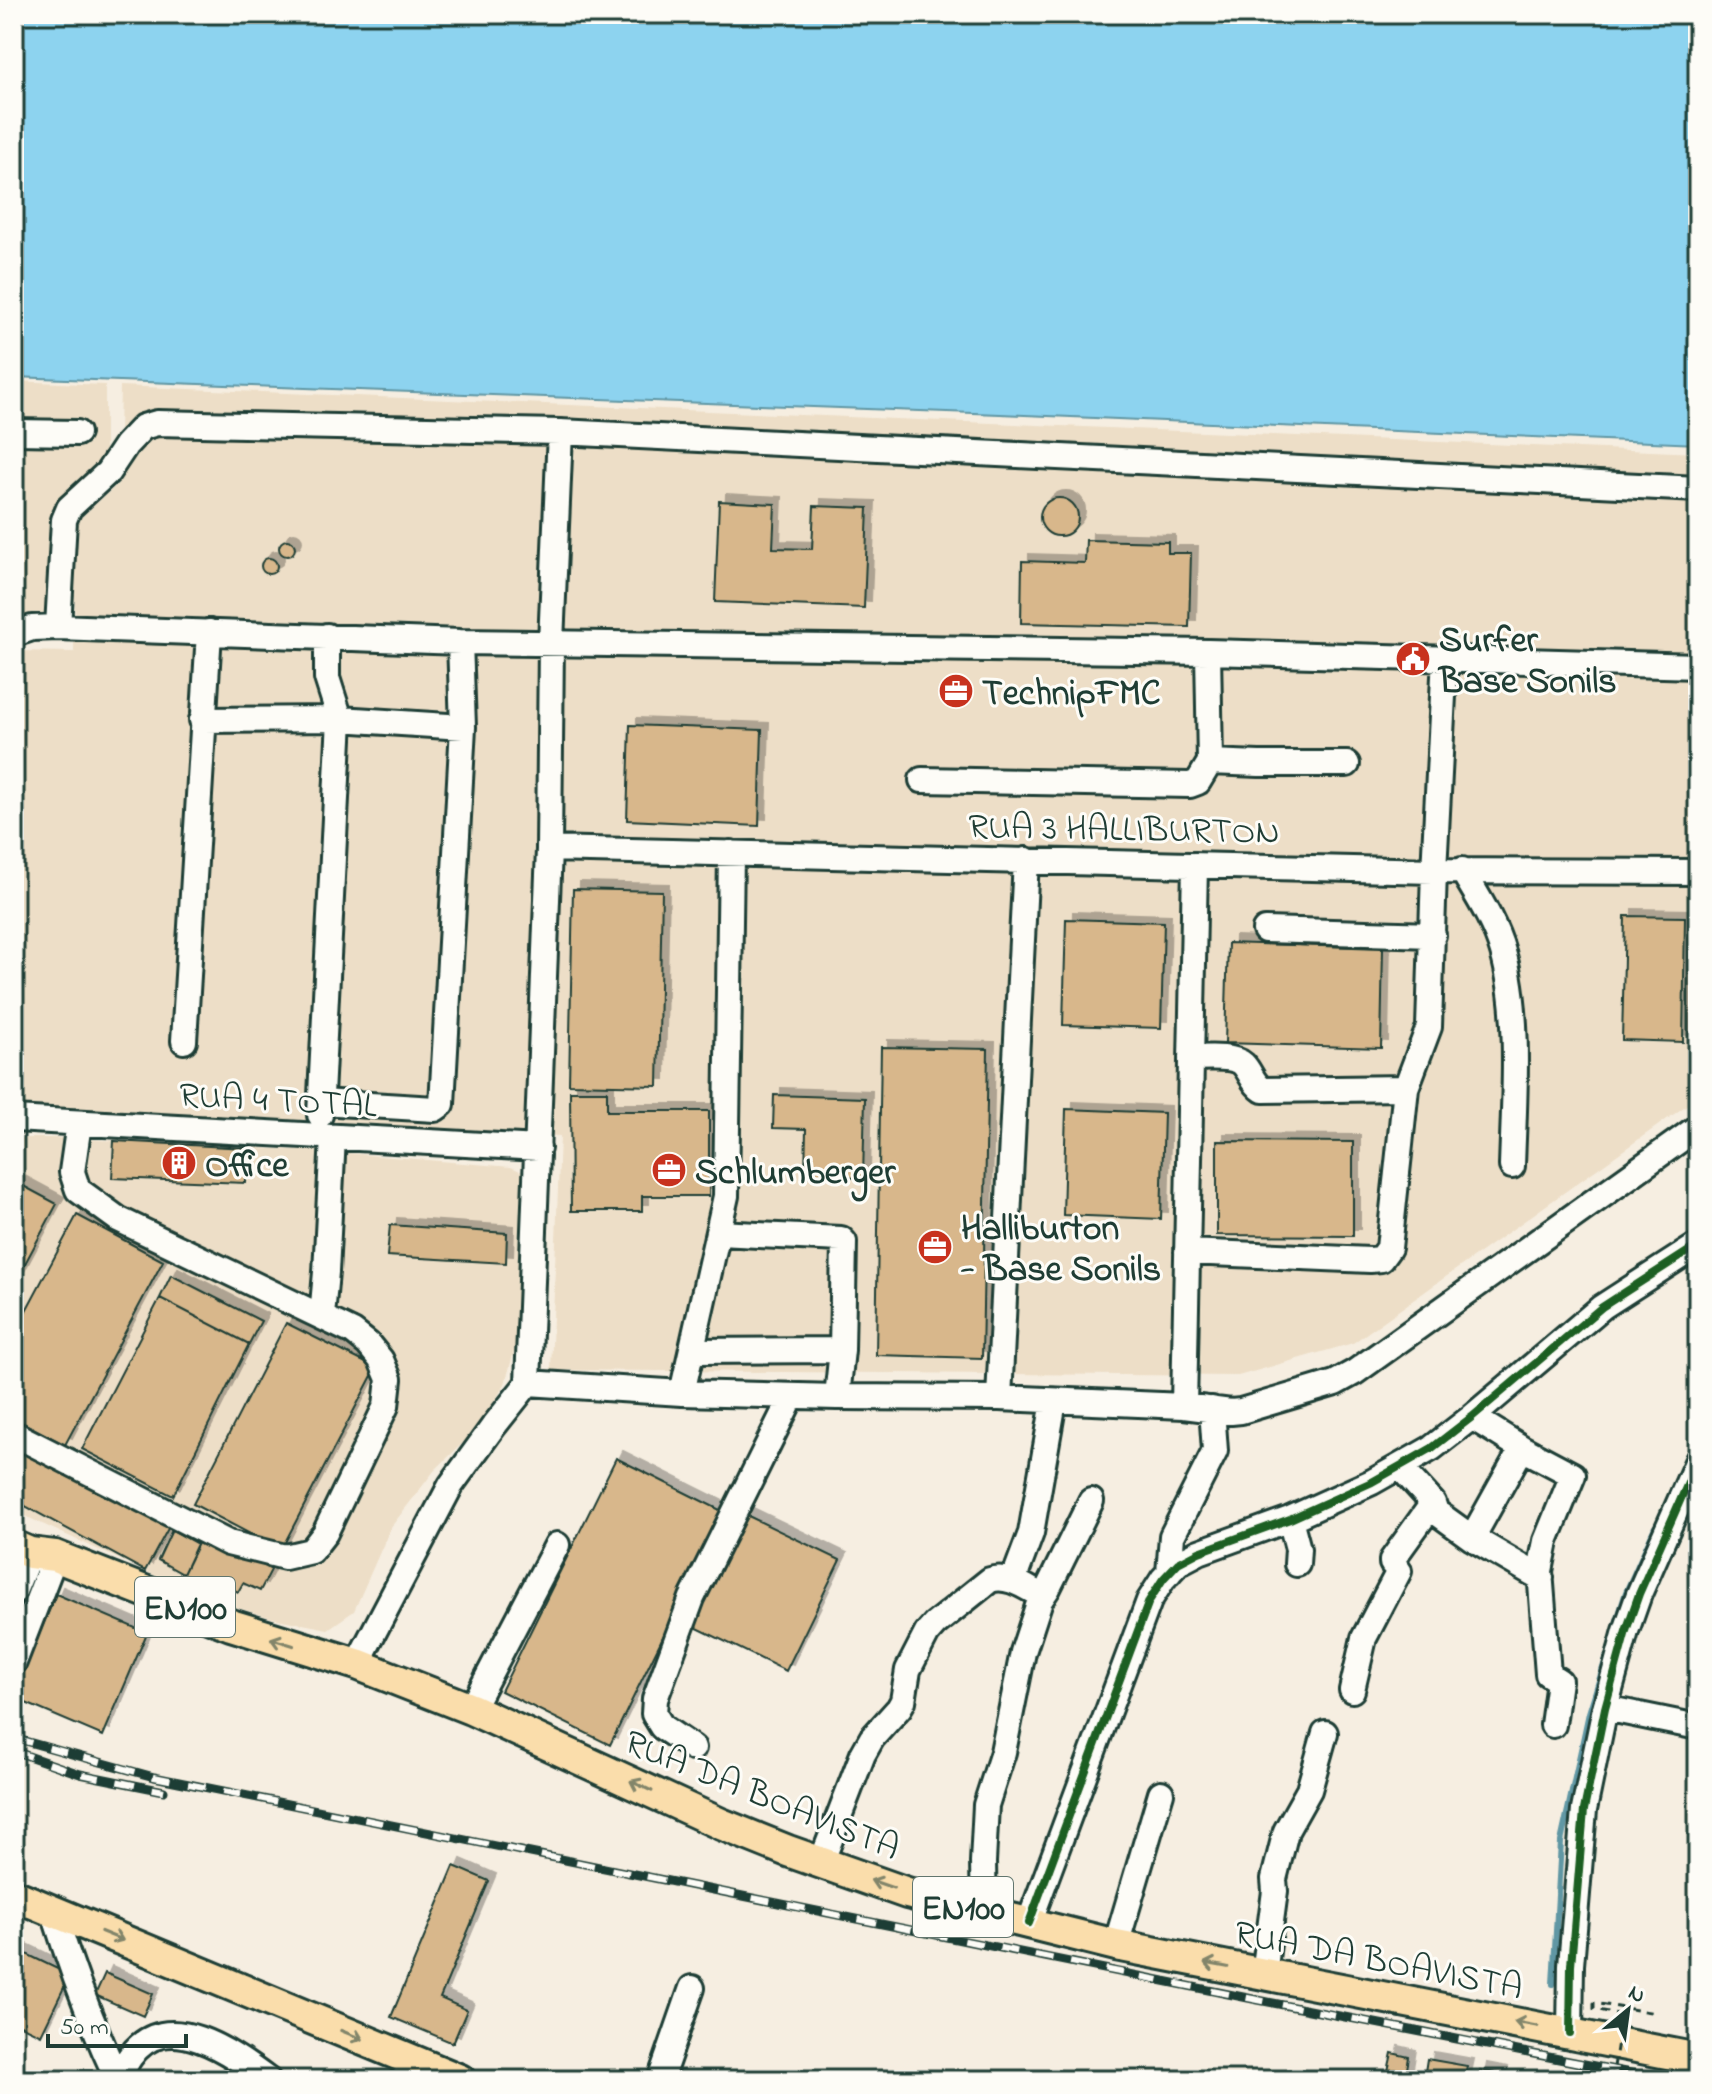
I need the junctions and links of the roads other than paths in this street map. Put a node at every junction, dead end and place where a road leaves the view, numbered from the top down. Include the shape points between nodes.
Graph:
1 (14, 432) edge
2 (560, 432) junction
3 (77, 433) dead end
4 (1698, 489) edge
5 (58, 627) junction
6 (209, 632) junction
7 (14, 634) edge
8 (327, 636) junction
9 (460, 642) junction
10 (551, 643) junction
11 (1208, 652) junction
12 (1445, 657) junction
13 (1698, 666) edge
14 (340, 719) junction
15 (202, 720) junction
16 (463, 727) junction
17 (1210, 762) junction
18 (1347, 764) dead end
19 (922, 780) dead end
20 (549, 849) junction
21 (731, 853) junction
22 (1026, 860) junction
23 (1195, 865) junction
24 (1462, 870) junction
25 (1434, 871) junction
26 (1698, 872) edge
27 (1265, 930) dead end
28 (1433, 935) junction
29 (184, 1041) dead end
30 (1191, 1058) junction
31 (1406, 1088) junction
32 (321, 1102) junction
33 (14, 1119) edge
34 (79, 1123) junction
35 (1698, 1127) edge
36 (326, 1136) junction
37 (538, 1148) junction
38 (1512, 1166) dead end
39 (719, 1233) junction
40 (1698, 1245) edge
41 (1187, 1252) junction
42 (322, 1316) junction
43 (842, 1350) junction
44 (692, 1351) junction
45 (528, 1383) junction
46 (682, 1393) junction
47 (792, 1396) junction
48 (837, 1397) junction
49 (999, 1398) junction
50 (1054, 1401) junction
51 (1184, 1406) junction
52 (1212, 1409) junction
53 (1472, 1417) junction
54 (14, 1434) edge
55 (1522, 1448) junction
56 (1698, 1460) edge
57 (1400, 1467) junction
58 (1091, 1501) dead end
59 (1433, 1503) junction
60 (1290, 1519) junction
61 (1472, 1538) junction
62 (557, 1545) dead end
63 (33, 1552) edge
64 (1297, 1564) dead end
65 (1169, 1573) junction
66 (1541, 1578) junction
67 (1013, 1581) junction
68 (14, 1591) edge
69 (1040, 1600) junction
70 (14, 1662) edge
71 (357, 1664) junction
72 (1352, 1690) dead end
73 (1605, 1708) junction
74 (471, 1709) junction
75 (1553, 1725) dead end
76 (1698, 1727) edge
77 (1325, 1733) dead end
78 (693, 1748) dead end
79 (1161, 1793) dead end
80 (821, 1863) junction
81 (14, 1895) edge
82 (54, 1913) junction
83 (984, 1913) junction
84 (1029, 1923) junction
85 (1116, 1945) junction
86 (1264, 1974) junction
87 (692, 1988) dead end
88 (1570, 2033) junction
89 (1698, 2059) edge
90 (403, 2074) edge
91 (118, 2080) edge
92 (268, 2080) edge
93 (460, 2080) edge
94 (660, 2080) edge

1 - 3 street
2 - 4 street
2 - 5 street via 157,423 143,427 108,472 69,508
2 - 10 street
5 - 6 street
5 - 7 street
6 - 8 street
6 - 15 street
8 - 9 street
8 - 14 street via 327,678
9 - 10 street
9 - 16 street
10 - 11 street
10 - 20 street
11 - 12 street
11 - 17 street
12 - 13 street
12 - 25 street
14 - 15 street
14 - 16 street
14 - 32 street
15 - 29 street
16 - 32 street via 442,1104 435,1109
17 - 18 street
17 - 19 street via 1198,782 1190,785
20 - 21 street, RUA 3 HALLIBURTON
20 - 37 street
21 - 22 street, RUA 3 HALLIBURTON
21 - 39 street via 726,1196
22 - 23 street, RUA 3 HALLIBURTON
22 - 49 street
23 - 25 street, RUA 3 HALLIBURTON
23 - 30 street
24 - 25 street, RUA 3 HALLIBURTON
24 - 26 street, RUA 3 HALLIBURTON
24 - 38 street via 1490,918 1512,993
25 - 28 street
27 - 28 street
28 - 31 street via 1429,1027
30 - 31 street via 1236,1060 1263,1090
30 - 41 street
31 - 41 street via 1389,1248 1381,1259
32 - 36 street
33 - 34 street, RUA 4 TOTAL
34 - 36 street, RUA 4 TOTAL
34 - 42 street via 72,1172 78,1190 118,1219
35 - 52 street via 1355,1372 1241,1411
36 - 37 street, RUA 4 TOTAL
36 - 42 street
37 - 45 street
39 - 43 street via 841,1239
39 - 44 street
40 - 53 street via 1602,1307
41 - 51 street
42 - 54 street via 368,1344 389,1379 386,1406 325,1533 311,1551 285,1557 228,1543
43 - 44 street
43 - 48 street
44 - 46 street
45 - 46 street
45 - 71 street via 451,1485
46 - 47 street
47 - 48 street
47 - 78 street via 692,1598 655,1699 654,1714 662,1727
48 - 49 street
49 - 50 street
50 - 51 street
50 - 67 street via 1031,1533
51 - 52 street
52 - 65 street via 1215,1451 1172,1536
53 - 55 street
53 - 57 street
55 - 61 street
55 - 66 street via 1573,1475 1546,1541
56 - 73 street via 1639,1594
57 - 59 street
57 - 60 street
58 - 69 street
59 - 61 street via 1436,1512
59 - 72 street via 1392,1560 1399,1571 1364,1638
60 - 64 street
60 - 65 street via 1199,1552
61 - 66 street
62 - 74 street
63 - 68 street
63 - 70 street
71 -> 63 main road, RUA DA BOAVISTA / EN100 via 231,1625
65 - 84 street via 1149,1601
66 - 75 street via 1548,1674 1559,1681
67 - 69 street
67 - 80 street via 990,1580 927,1633 908,1670 903,1701 863,1754
69 - 83 street via 986,1805
71 - 74 main road, RUA DA BOAVISTA / EN100
73 - 76 street
73 - 88 street via 1579,1855
80 -> 74 main road, RUA DA BOAVISTA / EN100 via 721,1824
77 - 86 street via 1309,1790 1286,1831 1274,1879
79 - 85 street
83 -> 80 main road, RUA DA BOAVISTA / EN100
81 - 82 main road
82 -> 90 main road
82 - 91 street via 90,2020
83 - 84 main road, RUA DA BOAVISTA / EN100
84 - 85 main road, RUA DA BOAVISTA / EN100
86 -> 85 main road, RUA DA BOAVISTA / EN100
88 -> 86 main road, RUA DA BOAVISTA / EN100
87 - 94 street
88 - 89 main road, RUA DA BOAVISTA / EN100
90 - 93 main road
91 - 92 street via 146,2042 168,2034 191,2036 232,2054

